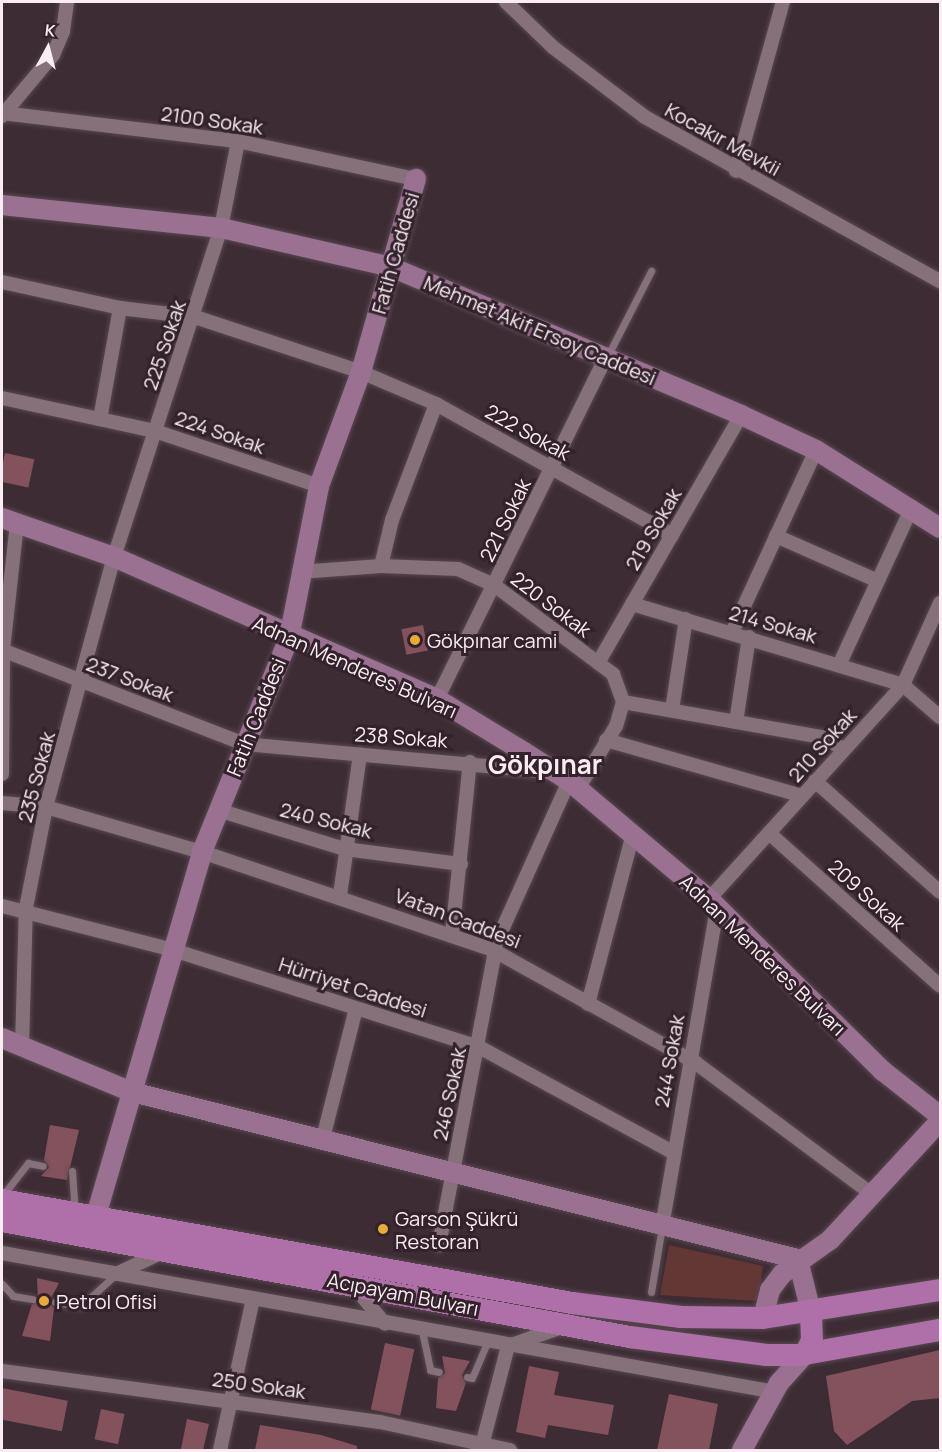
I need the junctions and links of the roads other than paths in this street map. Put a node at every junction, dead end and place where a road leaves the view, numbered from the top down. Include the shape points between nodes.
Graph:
1 (67, 2) edge
2 (506, 2) edge
3 (783, 2) edge
4 (2, 114) edge
5 (238, 141) junction
6 (736, 171) junction
7 (416, 178) joint
8 (2, 205) edge
9 (221, 228) junction
10 (391, 267) junction
11 (651, 271) dead end
12 (940, 281) edge
13 (2, 282) edge
14 (120, 308) junction
15 (195, 317) junction
16 (606, 357) junction
17 (361, 372) junction
18 (2, 398) edge
19 (436, 404) junction
20 (741, 415) junction
21 (100, 419) junction
22 (155, 431) junction
23 (816, 450) junction
24 (552, 468) junction
25 (319, 486) junction
26 (912, 507) junction
27 (9, 521) edge
28 (940, 528) edge
29 (672, 535) junction
30 (776, 536) junction
31 (114, 557) junction
32 (381, 566) junction
33 (299, 572) junction
34 (878, 581) junction
35 (494, 585) junction
36 (940, 603) edge
37 (632, 604) junction
38 (686, 619) junction
39 (732, 632) junction
40 (749, 637) junction
41 (289, 638) junction
42 (2, 650) edge
43 (598, 663) junction
44 (840, 663) junction
45 (84, 681) junction
46 (903, 686) junction
47 (437, 699) junction
48 (623, 702) junction
49 (672, 710) junction
50 (940, 717) edge
51 (736, 722) junction
52 (606, 741) junction
53 (244, 744) junction
54 (844, 749) junction
55 (360, 754) junction
56 (470, 762) junction
57 (2, 774) edge
58 (568, 781) junction
59 (815, 781) junction
60 (802, 796) junction
61 (2, 803) edge
62 (46, 807) junction
63 (218, 810) junction
64 (768, 833) junction
65 (632, 837) junction
66 (345, 849) junction
67 (202, 852) junction
68 (461, 864) junction
69 (940, 892) edge
70 (340, 895) junction
71 (713, 903) junction
72 (2, 906) edge
73 (26, 913) junction
74 (452, 935) junction
75 (173, 950) junction
76 (494, 950) junction
77 (940, 986) edge
78 (588, 1004) junction
79 (356, 1009) junction
80 (2, 1038) edge
81 (22, 1047) junction
82 (479, 1047) junction
83 (689, 1059) junction
84 (132, 1092) junction
85 (940, 1119) edge
86 (323, 1138) junction
87 (674, 1153) junction
88 (43, 1166) dead end
89 (453, 1170) junction
90 (72, 1171) dead end
91 (873, 1195) junction
92 (2, 1199) edge
93 (85, 1217) junction
94 (2, 1221) edge
95 (663, 1221) junction
96 (439, 1245) dead end
97 (166, 1251) junction
98 (2, 1253) edge
99 (798, 1259) junction
100 (116, 1274) junction
101 (2, 1284) edge
102 (352, 1284) junction
103 (940, 1290) edge
104 (651, 1292) dead end
105 (33, 1299) dead end
106 (253, 1299) junction
107 (55, 1302) dead end
108 (811, 1312) junction
109 (763, 1318) junction
110 (385, 1324) junction
111 (567, 1326) junction
112 (422, 1330) junction
113 (940, 1330) edge
114 (487, 1342) junction
115 (508, 1346) junction
116 (805, 1354) junction
117 (767, 1355) junction
118 (2, 1371) edge
119 (439, 1372) dead end
120 (467, 1377) dead end
121 (777, 1387) junction
122 (229, 1400) junction
123 (483, 1447) edge
124 (220, 1450) edge
125 (510, 1450) edge
126 (742, 1450) edge

1 - 4 street via 63,32 53,55
2 - 6 street, Kocakır Mevkii via 554,48 645,117
3 - 6 street
4 - 5 street, 2100 Sokak
5 - 7 street, 2100 Sokak
5 - 9 street, 225 Sokak
6 - 12 street, Kocakır Mevkii
7 - 10 street, Fatih Caddesi
8 - 9 street, Mehmet Akif Ersoy Caddesi
9 - 10 street, Mehmet Akif Ersoy Caddesi
9 - 15 street, 225 Sokak
10 - 16 street, Mehmet Akif Ersoy Caddesi
10 - 17 street, Fatih Caddesi
11 - 16 lane
13 - 14 street
14 - 15 street
14 - 21 street
15 - 17 street, 222 Sokak
15 - 22 street, 225 Sokak
16 - 20 street, Mehmet Akif Ersoy Caddesi
16 - 24 street, 221 Sokak
17 - 19 street, 222 Sokak
17 - 25 street, Fatih Caddesi
18 - 21 street, 224 Sokak
19 - 24 street, 222 Sokak
19 - 32 street via 392,520
20 - 23 street, Mehmet Akif Ersoy Caddesi
20 - 29 street, 219 Sokak
21 - 22 street, 224 Sokak
22 - 25 street, 224 Sokak
22 - 31 street, 225 Sokak
23 - 26 street, Mehmet Akif Ersoy Caddesi
23 - 30 street
24 - 29 street, 222 Sokak
24 - 35 street, 221 Sokak
25 - 33 street, Fatih Caddesi
26 - 28 street, Mehmet Akif Ersoy Caddesi
26 - 34 street
27 - 31 street, Adnan Menderes Bulvarı
27 - 42 street
29 - 37 street, 219 Sokak
30 - 34 street
30 - 39 street
31 - 41 street, Adnan Menderes Bulvarı
31 - 45 street, 235 Sokak
32 - 33 street, 220 Sokak
32 - 35 street, 220 Sokak via 458,569
33 - 41 street, Fatih Caddesi
34 - 44 street
35 - 43 street, 220 Sokak
35 - 47 street, 221 Sokak
36 - 46 street, 210 Sokak
37 - 38 street, 214 Sokak
37 - 43 street, 219 Sokak
38 - 39 street, 214 Sokak
38 - 49 street
39 - 40 street, 214 Sokak
40 - 44 street, 214 Sokak
40 - 51 street
41 - 47 street, Adnan Menderes Bulvarı
41 - 53 street, Fatih Caddesi
42 - 45 street, 237 Sokak
42 - 57 street
43 - 48 street, 220 Sokak via 613,674
44 - 46 street, 214 Sokak
45 - 53 street, 237 Sokak
45 - 62 street, 235 Sokak
46 - 50 street, 214 Sokak
46 - 54 street, 210 Sokak
47 - 58 street, Adnan Menderes Bulvarı
48 - 49 street
48 - 52 street
49 - 51 street
51 - 54 street via 822,737
52 - 58 street
52 - 60 street
53 - 55 street, 238 Sokak
53 - 63 street, Fatih Caddesi
54 - 59 street, 210 Sokak
55 - 56 street, 238 Sokak
55 - 66 street
56 - 58 street, 238 Sokak
56 - 68 street
58 - 65 street, Adnan Menderes Bulvarı
58 - 76 street, 246 Sokak
59 - 60 street, 210 Sokak
59 - 69 street
60 - 64 street, 210 Sokak
61 - 62 street, Vatan Caddesi
62 - 67 street, Vatan Caddesi
62 - 73 street, 235 Sokak
63 - 66 street, 240 Sokak
63 - 67 street, Fatih Caddesi
64 - 71 street, 210 Sokak
64 - 77 street, 209 Sokak
65 - 71 street, Adnan Menderes Bulvarı
65 - 78 street
66 - 68 street, 240 Sokak
66 - 70 street
67 - 70 street, Vatan Caddesi
67 - 75 street, Fatih Caddesi
68 - 74 street
70 - 74 street, Vatan Caddesi
71 - 83 street, 244 Sokak
71 - 85 street, Adnan Menderes Bulvarı via 883,1071
72 - 73 street, Hürriyet Caddesi
73 - 75 street, Hürriyet Caddesi
73 - 81 street, 235 Sokak
74 - 76 street, Vatan Caddesi
75 - 79 street, Hürriyet Caddesi
75 - 84 street, Fatih Caddesi
76 - 78 street, Vatan Caddesi
76 - 82 street, 246 Sokak
78 - 83 street, Vatan Caddesi
79 - 82 street, Hürriyet Caddesi
79 - 86 street
80 - 81 street
81 - 84 street
82 - 87 street, Hürriyet Caddesi
82 - 89 street, 246 Sokak
83 - 87 street, 244 Sokak
83 - 91 street, Vatan Caddesi
84 - 86 street
84 - 93 street, Fatih Caddesi
85 - 91 street
86 - 89 street
87 - 95 street, 244 Sokak
88 - 92 lane via 28,1164
89 - 95 street
89 - 96 street, 246 Sokak
90 - 93 lane
91 - 99 street via 830,1240
92 - 93 main road, Acıpayam Bulvarı
93 - 109 main road, Acıpayam Bulvarı via 572,1303 681,1317
94 - 97 main road, Acıpayam Bulvarı
95 - 99 street
95 - 104 lane
97 - 100 street
97 - 102 main road, Acıpayam Bulvarı
98 - 100 street
99 - 108 street
99 - 109 street via 770,1290
100 - 106 street
100 - 107 lane via 81,1306
101 - 105 lane via 13,1296
102 - 110 street
102 - 111 main road, Acıpayam Bulvarı
103 - 108 main road, Acıpayam Bulvarı
106 - 110 street
106 - 122 street
108 - 109 main road, Acıpayam Bulvarı
108 - 116 main road via 812,1341
109 - 117 main road
110 - 112 street
111 - 115 street
111 - 117 main road, Acıpayam Bulvarı
112 - 114 street
112 - 119 lane via 430,1370
113 - 116 main road, Acıpayam Bulvarı
114 - 115 street
114 - 120 lane via 472,1378
115 - 121 street
115 - 123 street
116 - 117 main road, Acıpayam Bulvarı
116 - 121 street
117 - 121 street
118 - 122 street, 250 Sokak
121 - 126 street
122 - 123 street, 250 Sokak
122 - 124 street
123 - 125 street, 250 Sokak

